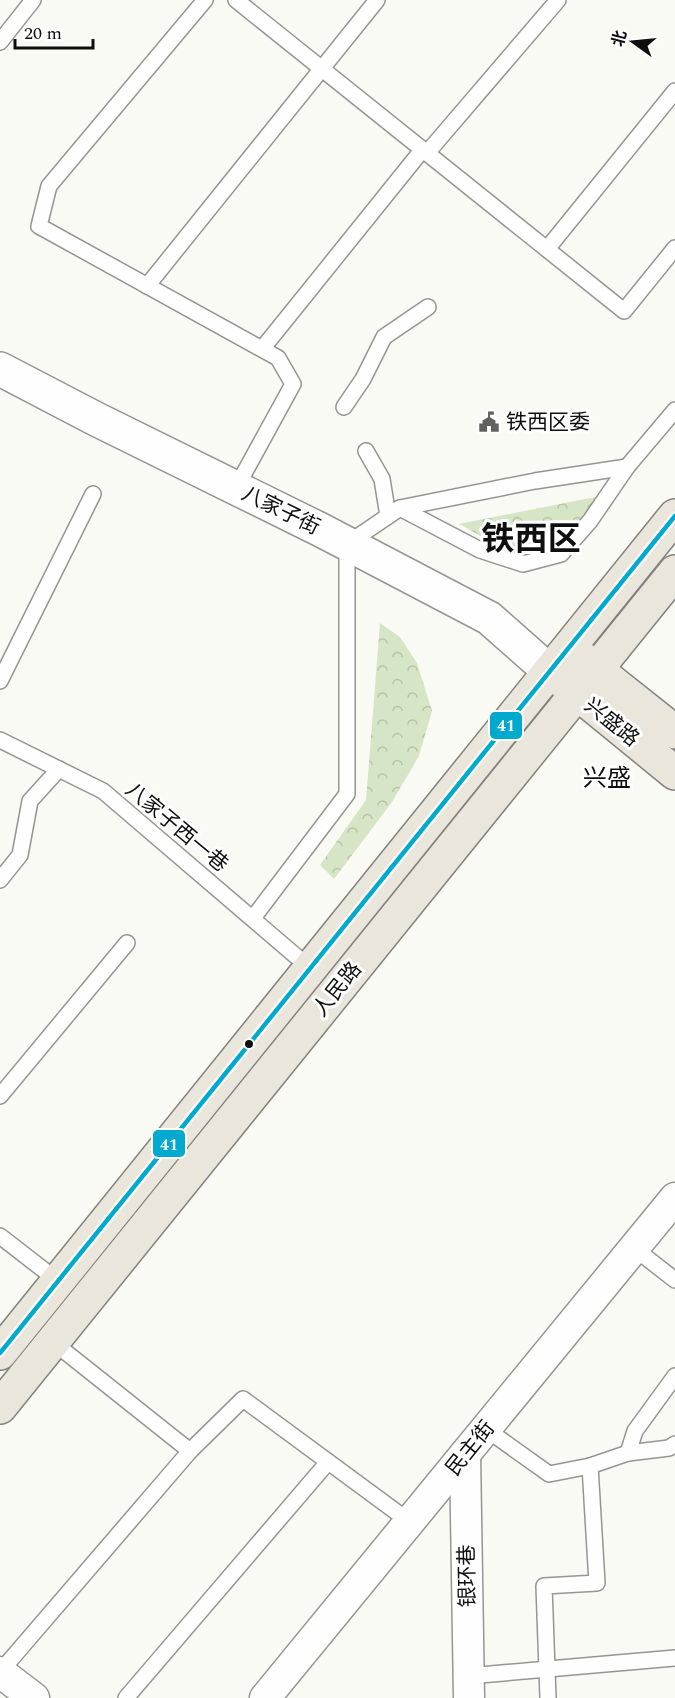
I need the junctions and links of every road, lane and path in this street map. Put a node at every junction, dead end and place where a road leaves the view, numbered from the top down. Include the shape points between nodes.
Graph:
1 (33, 0) edge
2 (205, 0) edge
3 (236, 0) edge
4 (377, 0) edge
5 (558, 0) edge
6 (0, 42) edge
7 (322, 69) junction
8 (675, 91) edge
9 (425, 151) junction
10 (675, 248) edge
11 (548, 249) junction
12 (147, 286) junction
13 (428, 307) dead end
14 (262, 349) junction
15 (0, 369) edge
16 (344, 407) dead end
17 (675, 410) edge
18 (366, 451) dead end
19 (627, 467) junction
20 (236, 488) junction
21 (93, 494) dead end
22 (394, 512) junction
23 (675, 516) edge
24 (347, 544) junction
25 (675, 572) edge
26 (559, 659) junction
27 (0, 681) edge
28 (586, 681) junction
29 (675, 732) edge
30 (0, 740) edge
31 (58, 769) junction
32 (675, 773) edge
33 (0, 880) edge
34 (253, 918) junction
35 (127, 943) dead end
36 (311, 969) junction
37 (0, 1096) edge
38 (675, 1198) edge
39 (0, 1236) edge
40 (634, 1248) junction
41 (675, 1280) edge
42 (58, 1281) junction
43 (52, 1342) junction
44 (0, 1353) edge
45 (675, 1376) edge
46 (0, 1407) edge
47 (486, 1429) junction
48 (675, 1444) edge
49 (190, 1451) junction
50 (628, 1453) junction
51 (465, 1454) junction
52 (328, 1462) junction
53 (590, 1466) junction
54 (410, 1522) junction
55 (675, 1658) edge
56 (547, 1669) junction
57 (0, 1672) edge
58 (469, 1687) edge
59 (34, 1698) edge
60 (126, 1698) edge
61 (265, 1698) edge
62 (548, 1698) edge

1 - 6 lane
2 - 12 lane via 49,186 39,226
3 - 7 lane
4 - 7 lane
5 - 9 lane
7 - 9 lane
7 - 12 lane
8 - 11 lane
9 - 11 lane
9 - 14 lane
10 - 11 lane via 624,311
12 - 14 lane
13 - 16 lane via 384,337
14 - 20 lane via 278,358 293,384
15 - 20 street, 八家子街
17 - 19 lane
18 - 22 lane
19 - 22 lane via 535,481
19 - 22 lane via 590,522 561,554 523,564 480,550
20 - 24 street, 八家子街
21 - 27 lane
22 - 24 lane
23 - 26 main road, 人民路
24 - 26 street, 八家子街
24 - 34 lane via 347,794
25 - 28 main road, 人民路
26 - 28 main road, 兴盛路
26 - 36 main road, 人民路
28 - 29 main road, 兴盛路
28 - 32 main road, 兴盛路
28 - 43 main road, 人民路
30 - 31 lane, 八家子西一巷
31 - 33 lane via 30,801 20,855
31 - 34 lane, 八家子西一巷 via 103,791
34 - 36 lane, 八家子西一巷
35 - 37 lane
36 - 42 main road, 人民路
38 - 40 street, 民主街
39 - 42 lane
40 - 41 lane
40 - 47 street, 民主街
42 - 44 main road, 人民路
43 - 46 main road, 人民路
43 - 49 lane
45 - 50 lane via 635,1431
47 - 51 street, 民主街
47 - 53 lane via 549,1474
48 - 50 lane
49 - 52 lane via 243,1399
49 - 57 lane
50 - 53 lane
51 - 54 street, 民主街
51 - 58 street, 银环巷
52 - 54 lane
52 - 60 lane
53 - 56 lane via 597,1584 544,1586
54 - 61 street, 民主街
55 - 56 lane
56 - 58 lane
56 - 62 lane
57 - 59 street

